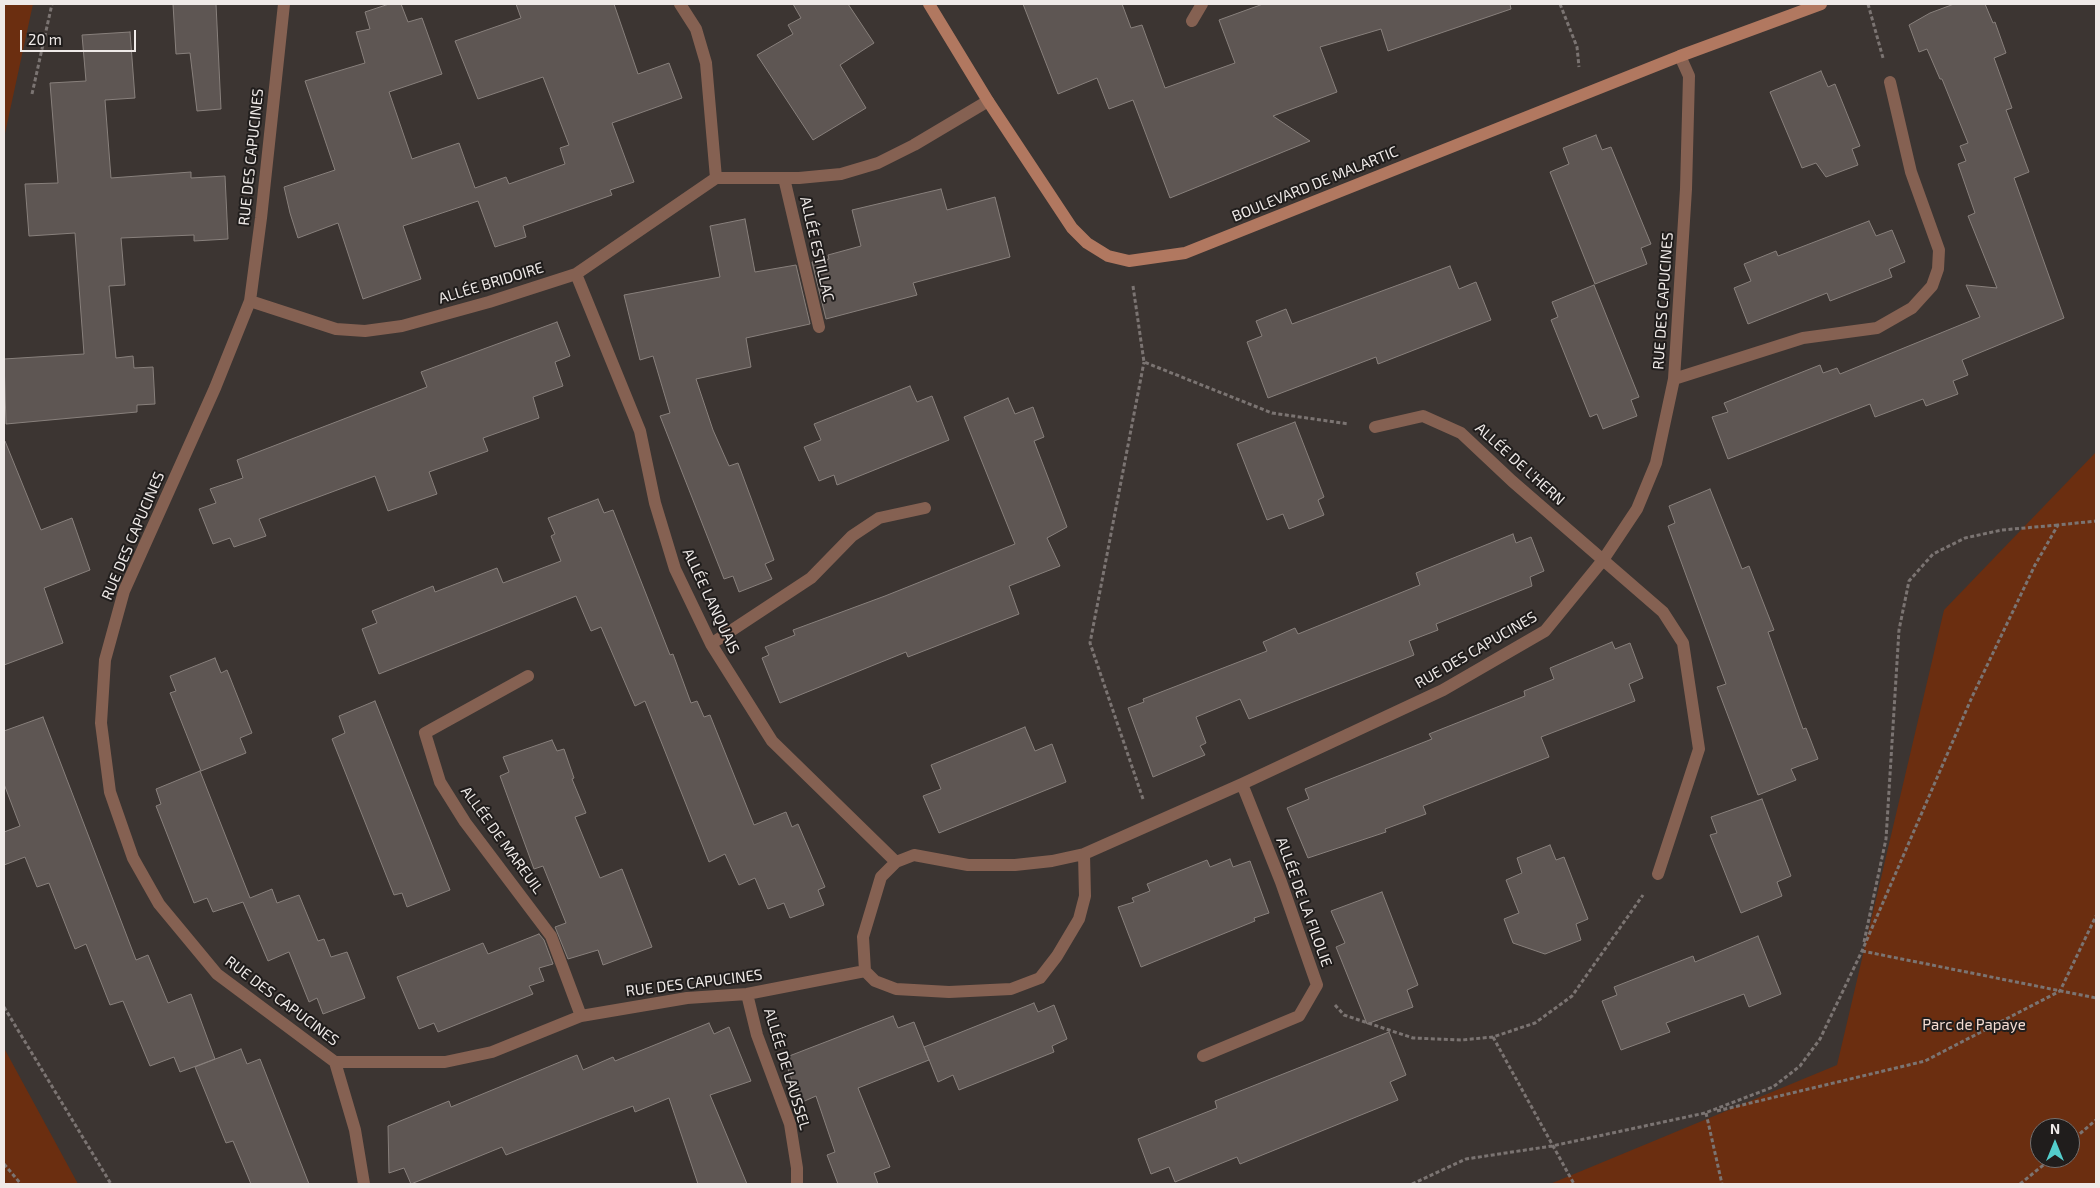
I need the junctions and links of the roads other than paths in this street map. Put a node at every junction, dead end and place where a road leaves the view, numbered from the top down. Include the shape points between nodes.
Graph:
1 (284, 4) edge
2 (680, 4) edge
3 (929, 4) edge
4 (1202, 4) edge
5 (1821, 4) edge
6 (1192, 21) dead end
7 (1680, 56) junction
8 (1890, 82) road end
9 (988, 101) junction
10 (716, 178) junction
11 (784, 178) junction
12 (576, 274) junction
13 (250, 301) junction
14 (818, 327) dead end
15 (1674, 379) junction
16 (1375, 427) road end
17 (925, 508) dead end
18 (1603, 560) junction
19 (711, 644) junction
20 (528, 676) dead end
21 (1242, 784) junction
22 (1084, 854) junction
23 (896, 862) junction
24 (1658, 874) road end
25 (865, 971) junction
26 (747, 994) junction
27 (581, 1016) junction
28 (1203, 1056) dead end
29 (335, 1062) junction
30 (364, 1184) edge
31 (797, 1184) edge

1 - 13 street, RUE DES CAPUCINES
2 - 10 street via 696,29 706,63
3 - 9 street, BOULEVARD DE MALARTIC
4 - 6 street
5 - 7 street, BOULEVARD DE MALARTIC
7 - 9 street, BOULEVARD DE MALARTIC via 1185,253 1129,261 1108,256 1087,243 1072,228
7 - 15 street, RUE DES CAPUCINES via 1689,76 1686,189
8 - 15 street via 1911,172 1939,250 1938,269 1932,286 1912,308 1877,328 1803,338
9 - 11 street via 878,163 841,174
10 - 11 street
10 - 12 street, ALLÉE BRIDOIRE
11 - 14 street, ALLÉE ESTILLAC
12 - 13 street, ALLÉE BRIDOIRE via 402,326 365,331 336,329
12 - 19 street, ALLÉE LANQUAIS via 640,431 655,503 675,569
13 - 29 street, RUE DES CAPUCINES via 124,591 105,660 101,723 110,792 133,858 160,904 217,974
15 - 18 street, RUE DES CAPUCINES via 1656,464 1637,508
16 - 18 street, ALLÉE DE L'HERN via 1422,416 1461,432 1512,482
17 - 19 street via 879,518 852,536 811,578
18 - 21 street, RUE DES CAPUCINES via 1545,631 1443,690
18 - 24 street, ALLÉE DE L'HERN via 1663,612 1683,643 1699,749
19 - 23 street, ALLÉE LANQUAIS via 772,741
20 - 27 street, ALLÉE DE MAREUIL via 425,733 440,782 465,822 550,936
21 - 22 street, RUE DES CAPUCINES
21 - 28 street, ALLÉE DE LA FILOLIE via 1281,882 1316,985 1299,1016
22 - 23 street, RUE DES CAPUCINES via 1015,865 968,865 914,855
22 - 25 street via 1085,896 1079,919 1040,978 1011,988 949,992 896,988 875,981
23 - 25 street via 880,877 863,937
25 - 26 street, RUE DES CAPUCINES
26 - 27 street, RUE DES CAPUCINES via 687,998
26 - 31 street, ALLÉE DE LAUSSEL via 757,1035 790,1124
27 - 29 street, RUE DES CAPUCINES via 492,1052 445,1062
29 - 30 street via 356,1130

